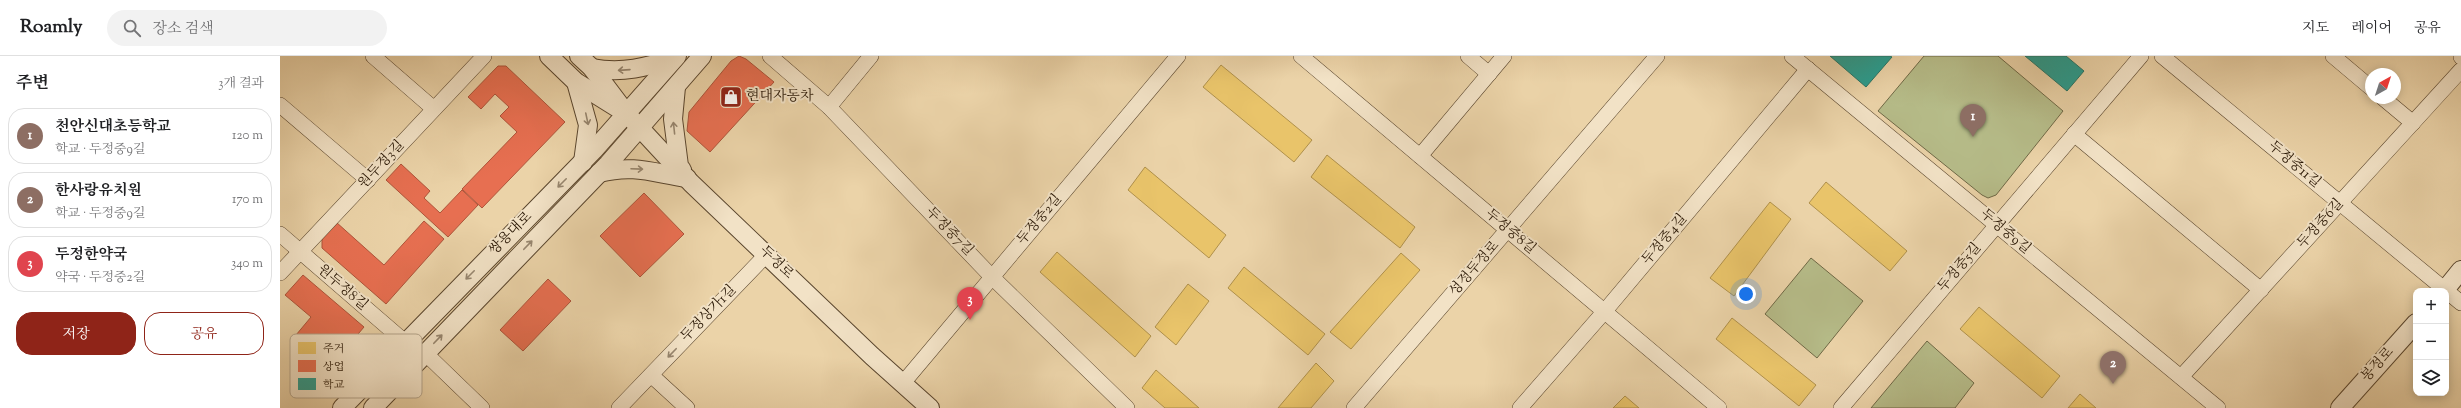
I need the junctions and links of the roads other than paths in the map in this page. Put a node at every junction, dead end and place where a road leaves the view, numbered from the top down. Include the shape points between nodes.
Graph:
1 (373, 56) edge
2 (484, 56) edge
3 (549, 56) edge
4 (578, 56) edge
5 (702, 56) edge
6 (770, 56) edge
7 (871, 56) edge
8 (1178, 56) edge
9 (1301, 56) edge
10 (1468, 56) edge
11 (1504, 56) edge
12 (1657, 56) edge
13 (1792, 56) edge
14 (2141, 56) edge
15 (2162, 56) edge
16 (2334, 56) edge
17 (676, 57) edge
18 (592, 68) junction
19 (1808, 69) junction
20 (2461, 70) edge
21 (1489, 74) junction
22 (576, 82) junction
23 (2365, 83) edge
24 (676, 87) junction
25 (2390, 104) edge
26 (280, 105) edge
27 (829, 107) junction
28 (434, 109) junction
29 (626, 113) junction
30 (2412, 123) junction
31 (640, 127) junction
32 (2074, 134) junction
33 (1420, 156) junction
34 (583, 162) junction
35 (599, 173) junction
36 (687, 178) junction
37 (368, 180) junction
38 (2340, 203) junction
39 (1996, 225) junction
40 (1508, 230) junction
41 (280, 234) edge
42 (300, 251) junction
43 (767, 254) junction
44 (2461, 270) edge
45 (280, 273) edge
46 (992, 277) junction
47 (2442, 288) edge
48 (2446, 288) edge
49 (2261, 290) junction
50 (2449, 294) edge
51 (2461, 303) edge
52 (1604, 312) junction
53 (2415, 324) edge
54 (396, 334) edge
55 (413, 334) edge
56 (425, 353) junction
57 (422, 356) edge
58 (651, 375) junction
59 (2181, 377) junction
60 (903, 383) junction
61 (352, 398) edge
62 (382, 398) edge
63 (342, 408) edge
64 (373, 408) edge
65 (482, 408) edge
66 (619, 408) edge
67 (687, 408) edge
68 (930, 408) edge
69 (1128, 408) edge
70 (1354, 408) edge
71 (1520, 408) edge
72 (1719, 408) edge
73 (1841, 408) edge
74 (2218, 408) edge
75 (2340, 408) edge

1 - 28 street
2 - 28 street, 원두정3길
3 - 22 street, 두정로
4 - 18 street, 두정로
5 - 24 street, 쌍용대로
6 - 27 street, 두정중7길
7 - 27 street
8 - 46 street, 두정중2길
9 - 33 street, 두정중8길
10 - 21 street
11 - 21 street
12 - 40 street, 성정두정로
13 - 19 street, 두정중9길
14 - 32 street, 두정중5길
15 - 38 street, 두정중11길
16 - 23 street
17 -> 18 street via 626,70
17 - 29 street, 쌍용대로
18 - 29 street, 두정로
19 - 39 street, 두정중9길
19 - 52 street, 두정중4길
20 - 30 street, 두정중6길
21 - 33 street
22 - 29 street, 두정로
22 -> 34 street via 588,125
24 - 31 street, 쌍용대로
36 -> 24 street via 679,166 675,137 673,119
25 - 30 street
26 - 37 street
27 - 46 street, 두정중7길
28 - 37 street, 원두정3길
29 - 31 street, 두정로
29 - 34 street, 쌍용대로
30 - 38 street, 두정중6길
31 - 35 street, 쌍용대로
31 - 36 street, 두정로
32 - 39 street, 두정중5길
32 - 49 street
33 - 40 street, 두정중8길
34 -> 55 street, 쌍용대로
35 -> 36 street via 614,169 648,169
56 -> 35 street, 쌍용대로
36 - 43 street, 두정로
37 - 42 street, 원두정3길
38 - 47 street, 두정중11길
38 - 49 street, 두정중6길
39 - 59 street, 두정중9길
39 - 73 street, 두정중5길
40 - 52 street, 두정중8길
40 - 70 street, 성정두정로
41 - 42 street, 원두정8길
42 - 45 street, 원두정3길
42 - 54 street, 원두정8길
43 -> 58 street, 두정상가1길
43 - 60 street, 두정로
44 - 48 street
46 - 60 street, 두정중2길
46 - 69 street, 두정중7길
49 - 59 street, 두정중6길
50 - 51 street, 두정중11길
52 - 71 street, 두정중4길
52 - 72 street, 두정중8길
53 - 75 street, 봉정로
56 - 57 street, 쌍용대로
56 - 65 street
58 - 66 street, 두정상가1길
58 - 67 street
59 - 74 street, 두정중9길
60 - 68 street, 두정로
61 - 63 street, 쌍용대로
62 - 64 street, 쌍용대로

